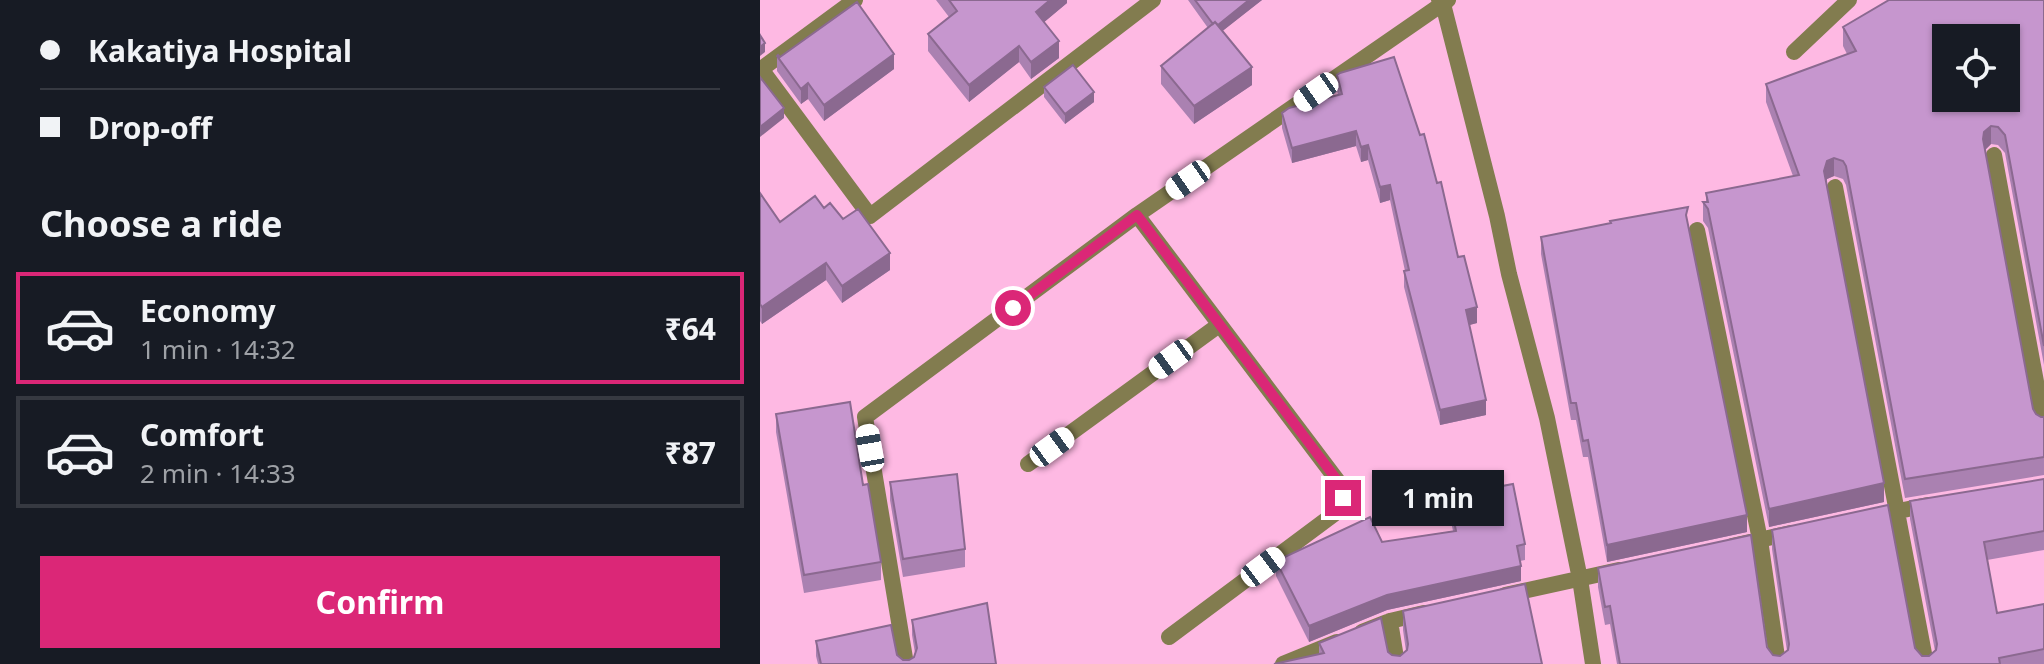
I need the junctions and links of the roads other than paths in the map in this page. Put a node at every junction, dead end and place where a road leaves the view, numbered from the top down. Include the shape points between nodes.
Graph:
1 (855, 0) edge
2 (1153, 0) edge
3 (1849, 0) edge
4 (1443, 1) edge
5 (1794, 52) dead end
6 (760, 70) edge
7 (1994, 155) dead end
8 (1835, 187) dead end
9 (1137, 215) junction
10 (1697, 230) dead end
11 (1219, 325) junction
12 (2044, 425) edge
13 (1028, 464) dead end
14 (1941, 503) edge
15 (1898, 510) junction
16 (1852, 520) edge
17 (1806, 530) edge
18 (1760, 540) junction
19 (1715, 550) edge
20 (1640, 566) edge
21 (1580, 579) junction
22 (1492, 598) edge
23 (1434, 611) edge
24 (1390, 621) junction
25 (1169, 637) dead end
26 (906, 664) edge
27 (1283, 664) edge
28 (1397, 664) edge
29 (1593, 664) edge
30 (1778, 664) edge
31 (1926, 664) edge

1 - 6 street
2 - 6 street via 870,216
3 - 5 street
4 - 9 street
4 - 21 street via 1547,418
7 - 12 street
8 - 15 street
9 - 11 street
9 - 26 street via 865,417
10 - 18 street
11 - 13 street
11 - 25 street via 1340,484 1343,498 1334,514
14 - 15 street
15 - 16 street
15 - 31 street
17 - 18 street
18 - 19 street
18 - 30 street
20 - 21 street
21 - 22 street
21 - 29 street
23 - 24 street
24 - 27 street
24 - 28 street

